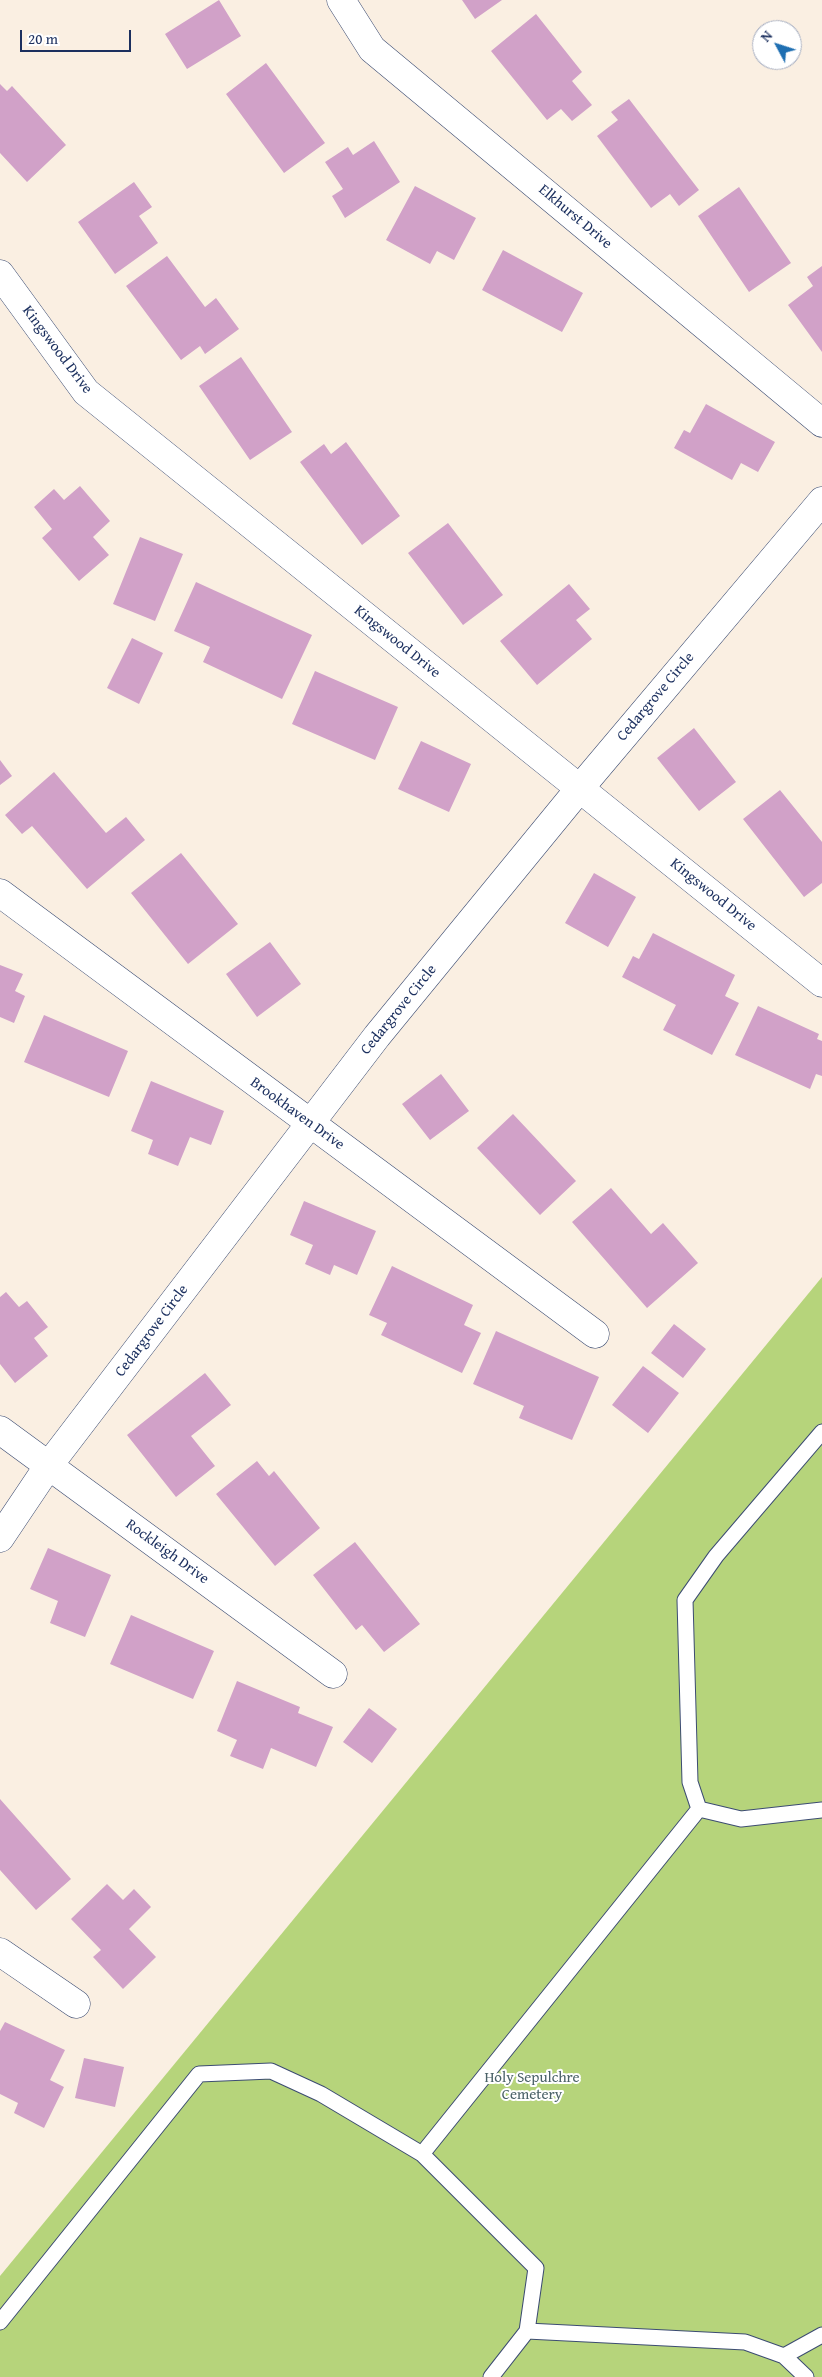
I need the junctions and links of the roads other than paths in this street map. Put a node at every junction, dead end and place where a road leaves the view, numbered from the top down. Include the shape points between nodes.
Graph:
1 (341, 0) edge
2 (0, 274) edge
3 (822, 423) edge
4 (822, 502) edge
5 (580, 788) junction
6 (0, 893) edge
7 (822, 983) edge
8 (310, 1124) junction
9 (595, 1334) dead end
10 (0, 1430) edge
11 (822, 1432) edge
12 (49, 1465) junction
13 (0, 1538) edge
14 (333, 1674) dead end
15 (700, 1809) junction
16 (822, 1810) edge
17 (0, 1952) edge
18 (76, 2004) dead end
19 (422, 2154) junction
20 (0, 2322) edge
21 (528, 2331) junction
22 (822, 2335) edge
23 (784, 2356) junction
24 (491, 2377) edge
25 (806, 2377) edge

1 - 3 street, Elkhurst Drive via 372,49
2 - 5 street, Kingswood Drive via 86,392
4 - 5 street, Cedargrove Circle
5 - 7 street, Kingswood Drive
5 - 8 street, Cedargrove Circle via 377,1036
6 - 8 street, Brookhaven Drive
8 - 9 street, Brookhaven Drive
8 - 12 street, Cedargrove Circle
10 - 12 street, Rockleigh Drive
11 - 15 lane via 716,1556 685,1600 690,1782
12 - 13 street, Cedargrove Circle
12 - 14 street, Rockleigh Drive
15 - 16 lane via 741,1819
15 - 19 lane
17 - 18 street
19 - 20 lane via 321,2094 271,2071 199,2074
19 - 21 lane via 536,2268
21 - 23 lane via 745,2342
21 - 24 lane
22 - 23 lane
23 - 25 lane

